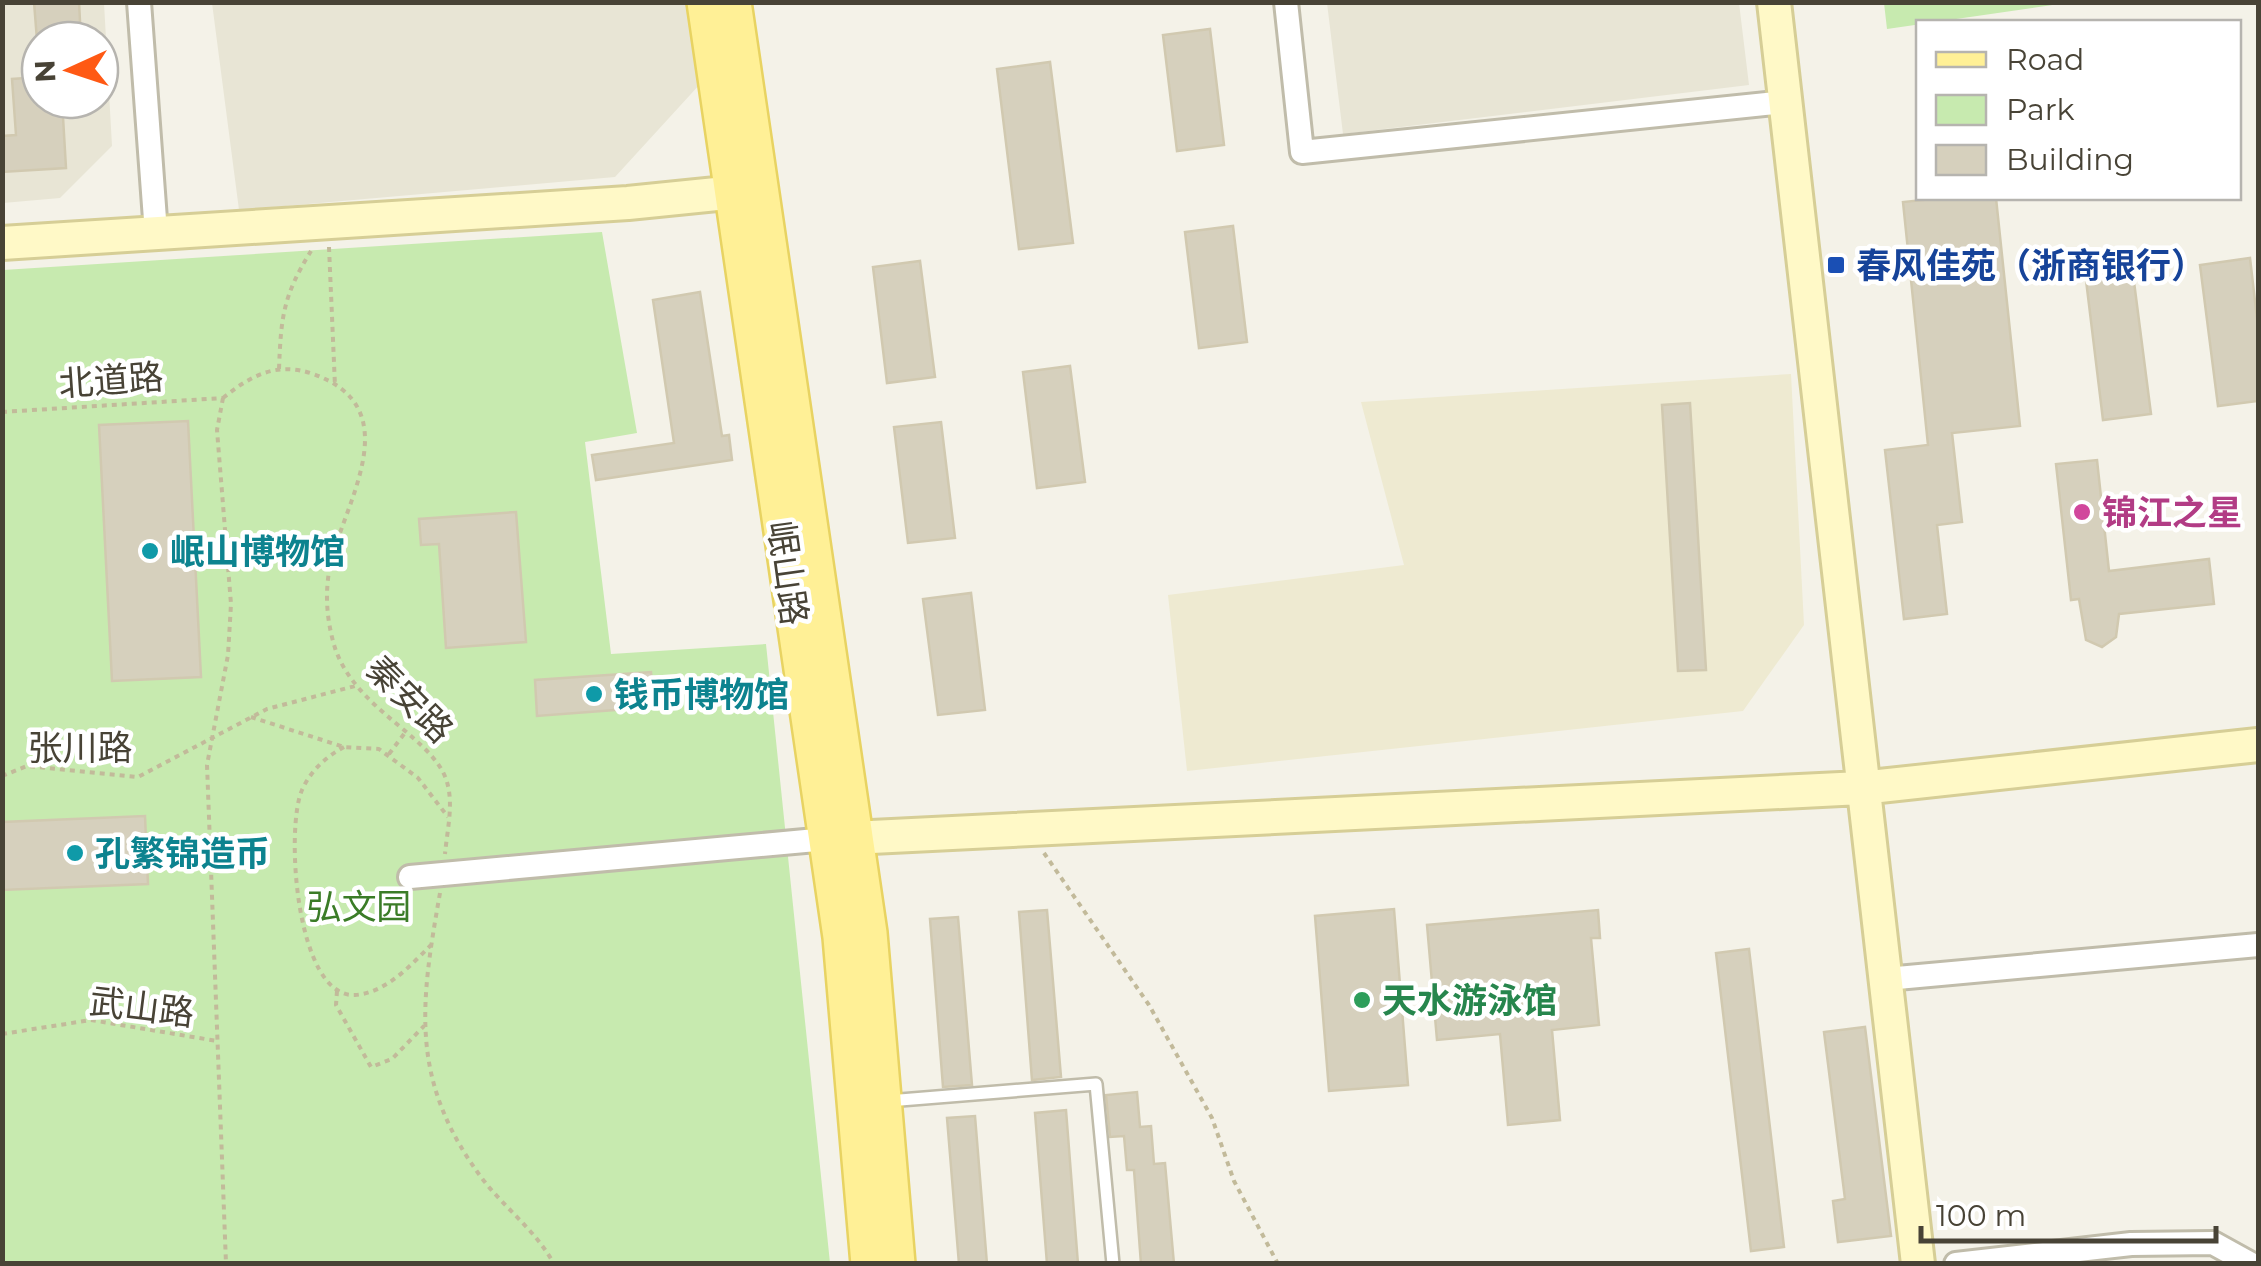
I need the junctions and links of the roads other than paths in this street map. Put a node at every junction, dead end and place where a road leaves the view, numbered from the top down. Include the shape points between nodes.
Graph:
1 (139, 2) edge
2 (704, 2) edge
3 (734, 2) edge
4 (1286, 2) edge
5 (1774, 2) edge
6 (1784, 102) junction
7 (747, 191) junction
8 (156, 234) junction
9 (2, 243) edge
10 (2258, 745) edge
11 (1861, 788) junction
12 (841, 838) junction
13 (410, 877) dead end
14 (2258, 945) edge
15 (1886, 979) junction
16 (883, 1101) junction
17 (869, 1264) edge
18 (897, 1264) edge
19 (1113, 1264) edge
20 (1918, 1264) edge
21 (1956, 1264) edge
22 (2250, 1264) edge

1 - 8 street
2 - 7 main road, 岷山路
3 - 7 main road, 岷山路
4 - 6 street via 1302,152
5 - 6 street
6 - 11 street
7 - 8 street
7 - 12 main road, 岷山路
8 - 9 street
10 - 11 street
11 - 12 street
11 - 15 street
12 - 13 street
12 - 16 main road, 岷山路
12 - 17 main road, 岷山路 via 841,936
14 - 15 street
15 - 20 street
16 - 18 main road, 岷山路
16 - 19 lane via 1096,1084
21 - 22 street via 2131,1244 2213,1243

